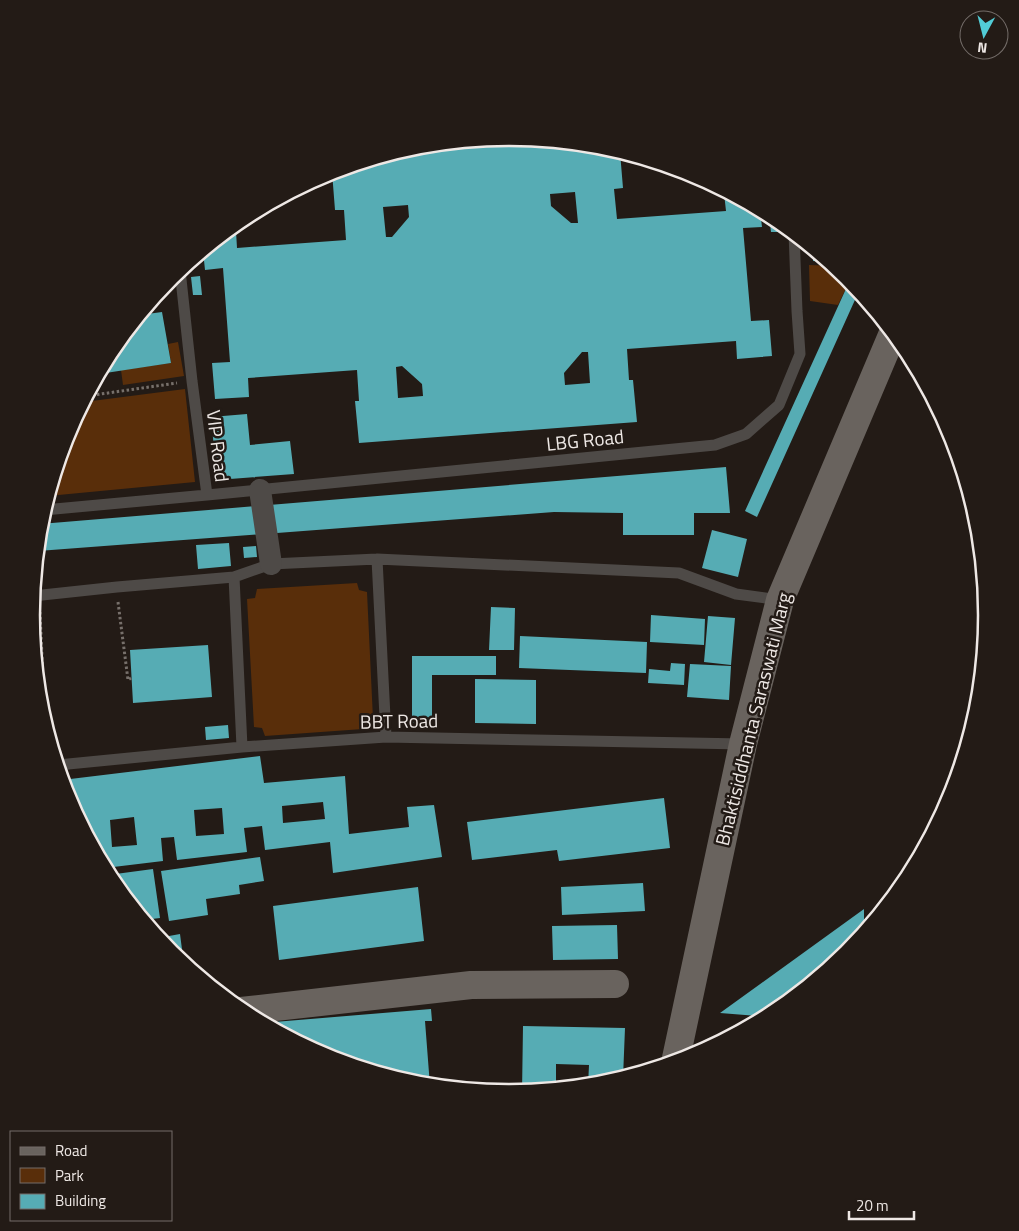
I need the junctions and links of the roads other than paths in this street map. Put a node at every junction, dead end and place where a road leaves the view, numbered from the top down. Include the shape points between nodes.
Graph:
1 (794, 243) edge
2 (181, 281) edge
3 (890, 342) edge
4 (260, 490) junction
5 (207, 495) junction
6 (52, 509) edge
7 (377, 559) junction
8 (270, 564) junction
9 (234, 577) junction
10 (41, 595) edge
11 (780, 600) junction
12 (386, 737) junction
13 (743, 744) junction
14 (242, 747) junction
15 (64, 764) edge
16 (615, 984) dead end
17 (255, 1009) edge
18 (676, 1054) edge

1 - 4 lane, LBG Road via 800,354 779,405 746,434 715,445
2 - 5 lane, VIP Road
3 - 11 main road, Bhaktisiddhanta Saraswati Marg
4 - 5 lane, LBG Road
4 - 8 street
5 - 6 lane, VIP Road
7 - 8 lane
7 - 11 lane via 679,573 736,594
7 - 12 lane
8 - 9 lane
9 - 10 lane
9 - 14 lane
11 - 13 main road, Bhaktisiddhanta Saraswati Marg
12 - 13 lane, BBT Road
12 - 14 lane, BBT Road
13 - 18 main road, Bhaktisiddhanta Saraswati Marg
14 - 15 lane, BBT Road
16 - 17 main road via 471,985

